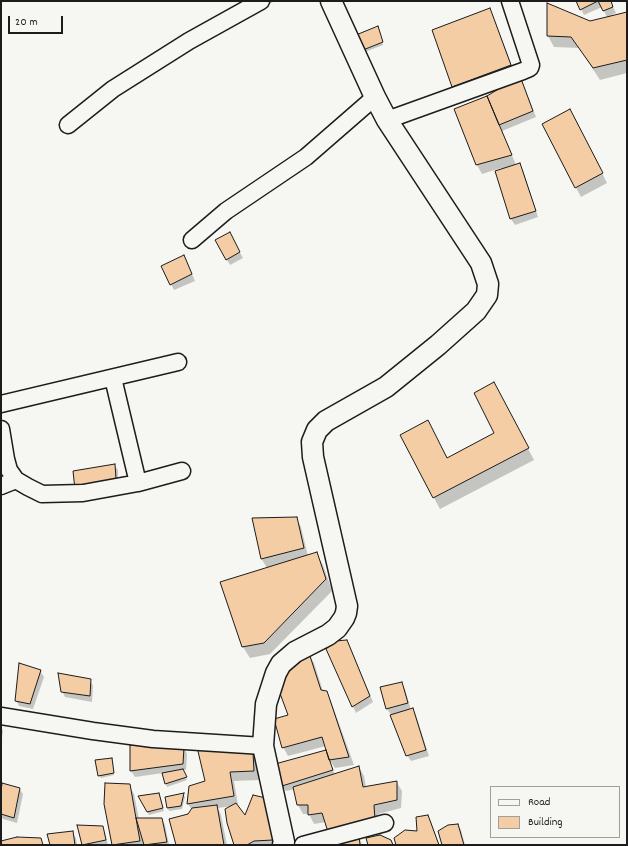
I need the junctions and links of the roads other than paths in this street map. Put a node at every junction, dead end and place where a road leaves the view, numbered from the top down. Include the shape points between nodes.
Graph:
1 (262, 1) edge
2 (331, 1) edge
3 (510, 1) edge
4 (375, 97) junction
5 (387, 120) junction
6 (68, 125) dead end
7 (192, 240) dead end
8 (178, 362) dead end
9 (113, 378) junction
10 (1, 404) edge
11 (1, 429) edge
12 (182, 471) dead end
13 (16, 480) junction
14 (138, 483) junction
15 (1, 486) edge
16 (1, 716) edge
17 (263, 746) junction
18 (385, 823) dead end
19 (283, 845) edge
20 (303, 845) edge

1 - 6 street via 188,41 113,89
2 - 4 street
3 - 5 street via 530,68
4 - 5 street
4 - 7 street via 306,157 226,211
5 - 17 street via 481,263 488,284 487,295 476,311 386,387 326,421 317,430 312,442 313,457 347,606 346,613 338,628 295,652 281,664 266,704
8 - 9 street
9 - 10 street
9 - 14 street
11 - 13 street via 8,464
12 - 14 street
13 - 14 street via 42,494 83,493
13 - 15 street
16 - 17 street via 93,732 153,739
17 - 19 street
18 - 20 street

